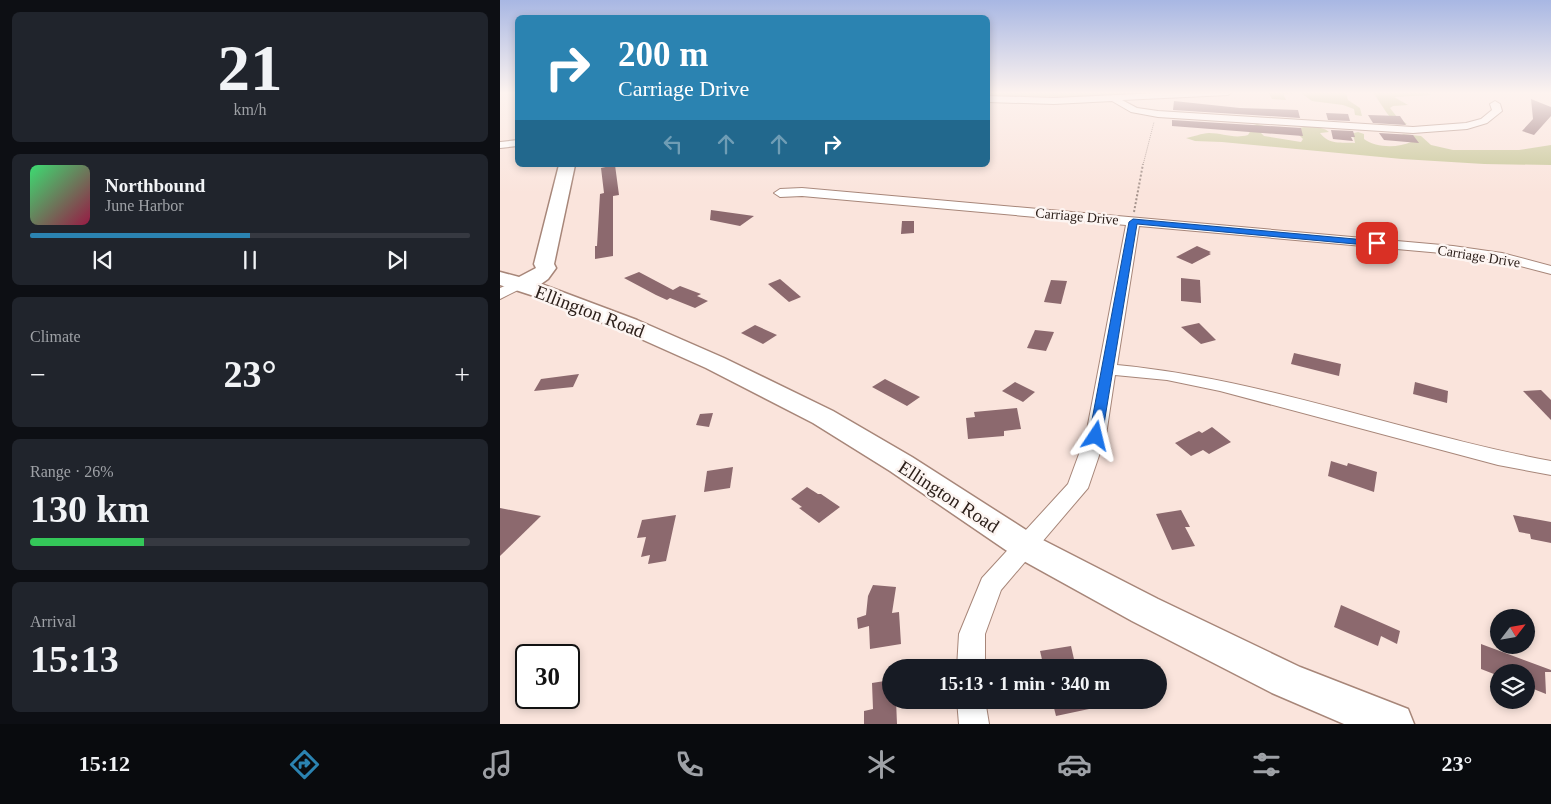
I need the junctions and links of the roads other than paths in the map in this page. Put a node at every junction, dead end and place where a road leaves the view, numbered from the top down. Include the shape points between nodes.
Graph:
1 (1344, 126) edge
2 (1468, 126) edge
3 (515, 145) edge
4 (500, 146) edge
5 (567, 167) edge
6 (780, 193) dead end
7 (1133, 222) junction
8 (1551, 270) edge
9 (506, 285) edge
10 (1107, 369) junction
11 (1551, 468) edge
12 (1025, 546) junction
13 (971, 659) edge
14 (972, 709) edge
15 (974, 724) edge
16 (1393, 724) edge

1 - 2 street via 1395,129
3 - 4 street
5 - 9 main road via 544,272 532,280
6 - 7 street, Carriage Drive via 802,192
7 - 8 street, Carriage Drive via 1452,250 1502,257
7 - 10 street
9 - 12 main road, Ellington Road via 638,329 715,363 823,418 901,464
10 - 11 street via 1168,375 1222,386 1498,458
10 - 12 street via 1096,436 1077,488
12 - 13 street via 991,585 972,634
12 - 16 main road, Ellington Road via 1286,680
14 - 15 street

